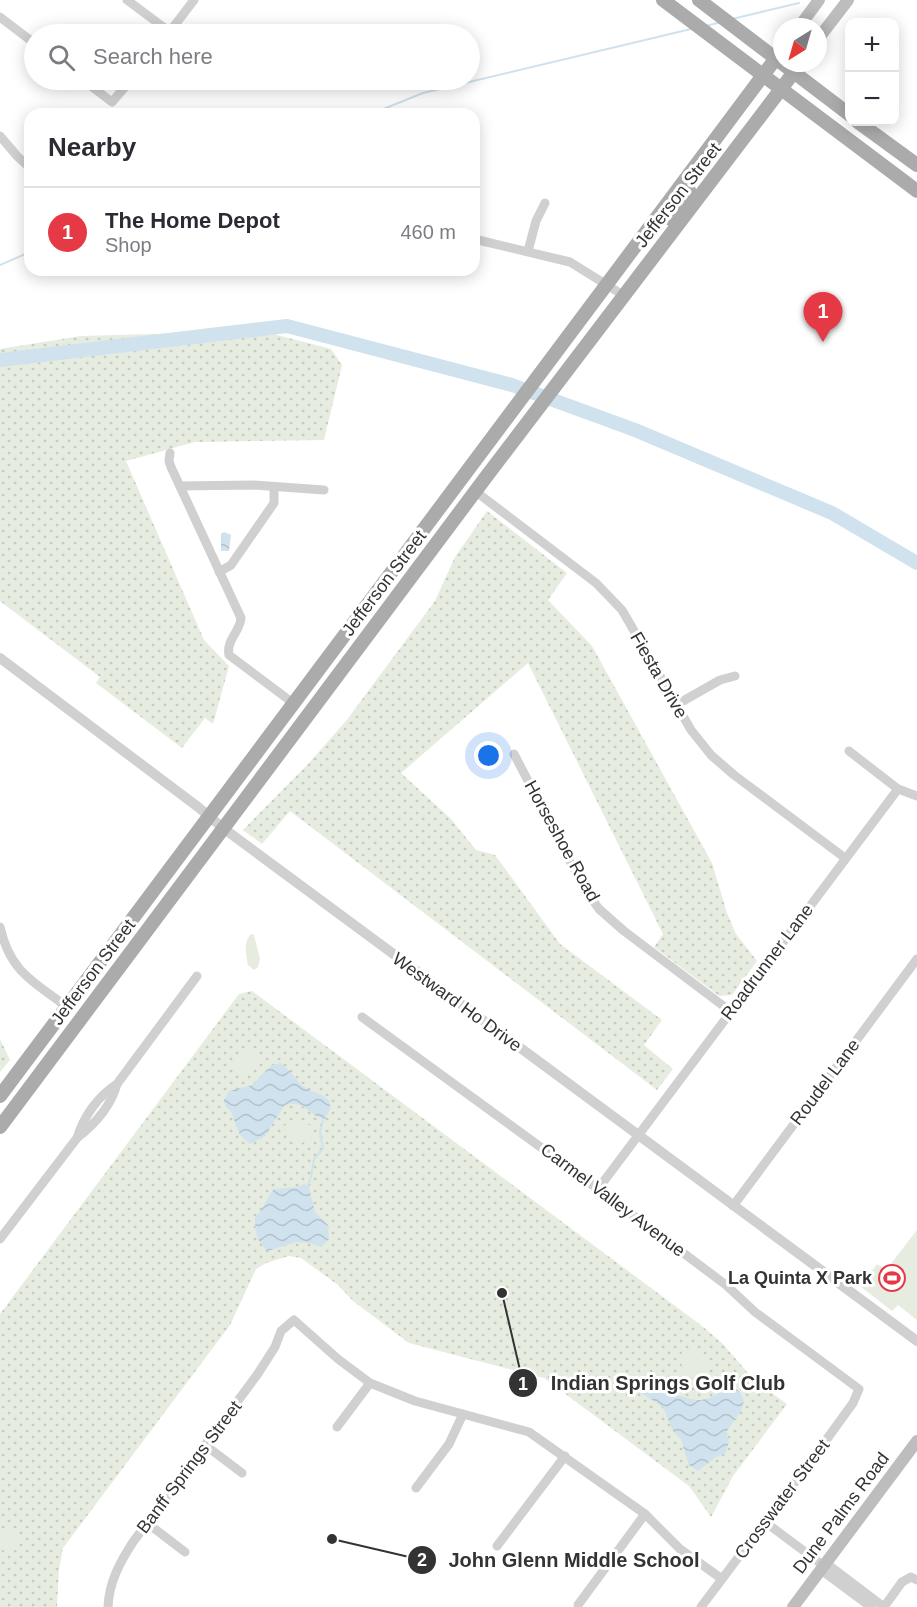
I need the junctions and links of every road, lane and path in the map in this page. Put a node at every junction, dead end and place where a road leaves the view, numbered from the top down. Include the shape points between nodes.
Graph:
1 (128, 0) edge
2 (194, 0) edge
3 (663, 0) edge
4 (819, 0) edge
5 (848, 0) edge
6 (701, 2) edge
7 (0, 17) edge
8 (806, 18) edge
9 (158, 24) edge
10 (176, 24) edge
11 (827, 27) edge
12 (24, 35) edge
13 (773, 51) edge
14 (773, 62) edge
15 (794, 72) edge
16 (801, 72) edge
17 (763, 75) junction
18 (781, 89) junction
19 (96, 90) edge
20 (122, 90) edge
21 (845, 111) edge
22 (863, 126) edge
23 (0, 136) edge
24 (24, 162) edge
25 (917, 165) edge
26 (686, 180) junction
27 (917, 191) edge
28 (544, 203) dead end
29 (480, 240) edge
30 (528, 251) junction
31 (655, 253) junction
32 (608, 285) junction
33 (623, 295) junction
34 (170, 453) dead end
35 (180, 486) junction
36 (274, 487) junction
37 (324, 490) dead end
38 (475, 491) junction
39 (219, 572) junction
40 (0, 658) edge
41 (735, 676) dead end
42 (294, 704) junction
43 (676, 705) junction
44 (849, 751) dead end
45 (514, 754) dead end
46 (260, 778) junction
47 (898, 789) junction
48 (917, 796) edge
49 (209, 816) junction
50 (223, 828) junction
51 (845, 858) junction
52 (0, 927) edge
53 (917, 959) edge
54 (197, 976) dead end
55 (67, 1006) junction
56 (730, 1011) junction
57 (362, 1017) dead end
58 (0, 1096) edge
59 (22, 1097) junction
60 (0, 1127) edge
61 (638, 1135) junction
62 (598, 1189) junction
63 (733, 1206) junction
64 (0, 1239) edge
65 (917, 1341) edge
66 (370, 1383) junction
67 (859, 1389) joint
68 (463, 1414) junction
69 (337, 1427) dead end
70 (917, 1441) edge
71 (205, 1445) junction
72 (565, 1456) junction
73 (242, 1473) dead end
74 (416, 1488) dead end
75 (645, 1514) junction
76 (765, 1522) junction
77 (147, 1523) junction
78 (497, 1546) dead end
79 (185, 1552) dead end
80 (824, 1566) junction
81 (722, 1579) junction
82 (912, 1579) edge
83 (578, 1605) dead end
84 (108, 1607) edge
85 (701, 1607) edge
86 (793, 1607) edge
87 (871, 1607) edge
88 (884, 1607) edge

1 - 9 street
2 - 10 street
3 - 17 main road
4 - 8 main road
5 - 11 main road
6 - 13 main road via 747,37
7 - 12 street
14 - 17 main road, Jefferson Street
15 - 18 main road, Jefferson Street
16 - 21 main road
17 - 18 main road
17 - 26 main road, Jefferson Street
18 - 27 main road
18 - 31 main road, Jefferson Street
19 - 20 street via 112,102
22 - 25 main road
23 - 24 street
26 - 31 main road via 690,193 668,223
26 - 32 main road, Jefferson Street
28 - 30 street
29 - 30 street
30 - 32 street via 570,262
31 - 33 main road, Jefferson Street
32 - 33 street
32 - 42 main road, Jefferson Street
33 - 38 main road, Jefferson Street
34 - 35 street via 169,461
35 - 36 street
35 - 39 street
36 - 37 street
36 - 39 street via 274,502 231,565
38 - 43 street, Fiesta Drive via 596,583 621,610
38 - 46 main road, Jefferson Street
39 - 42 street via 241,618 229,644 229,655
40 - 49 street, Westward Ho Drive
41 - 43 street via 720,680
42 - 46 main road via 298,713 274,746
42 - 49 main road, Jefferson Street
43 - 51 street, Fiesta Drive via 711,755
44 - 47 street
45 - 56 street, Horseshoe Road via 584,888 599,909
46 - 50 main road, Jefferson Street
47 - 48 street
47 - 51 street, Roadrunner Lane
49 - 50 street, Westward Ho Drive
49 - 55 main road, Jefferson Street
50 - 59 main road, Jefferson Street
50 - 61 street, Westward Ho Drive
51 - 56 street, Roadrunner Lane
52 - 55 street via 18,969
53 - 63 street, Roudel Lane
54 - 64 street via 117,1084 106,1091 82,1122 77,1138
55 - 58 main road, Jefferson Street
55 - 59 main road via 72,1015 45,1052
56 - 61 street, Roadrunner Lane
57 - 62 street, Carmel Valley Avenue
59 - 60 main road, Jefferson Street
61 - 62 street, Roadrunner Lane
61 - 63 street, Westward Ho Drive
62 - 67 street, Carmel Valley Avenue
63 - 65 street, Westward Ho Drive
66 - 68 street
66 - 69 street
66 - 71 street, Banff Springs Street via 294,1320 281,1331 258,1375
67 - 76 street, Crosswater Street via 853,1403
68 - 72 street via 529,1432
68 - 74 street via 449,1444
70 - 80 main road, Dune Palms Road
71 - 73 street
71 - 77 street, Banff Springs Street
72 - 75 street
72 - 78 street
75 - 81 street via 680,1549
75 - 83 street
76 - 80 street
76 - 81 street, Crosswater Street
77 - 79 street
77 - 84 street, Banff Springs Street via 119,1566
80 - 86 main road, Dune Palms Road
80 - 87 street
80 - 88 street
81 - 85 street, Crosswater Street
82 - 88 street via 897,1587

